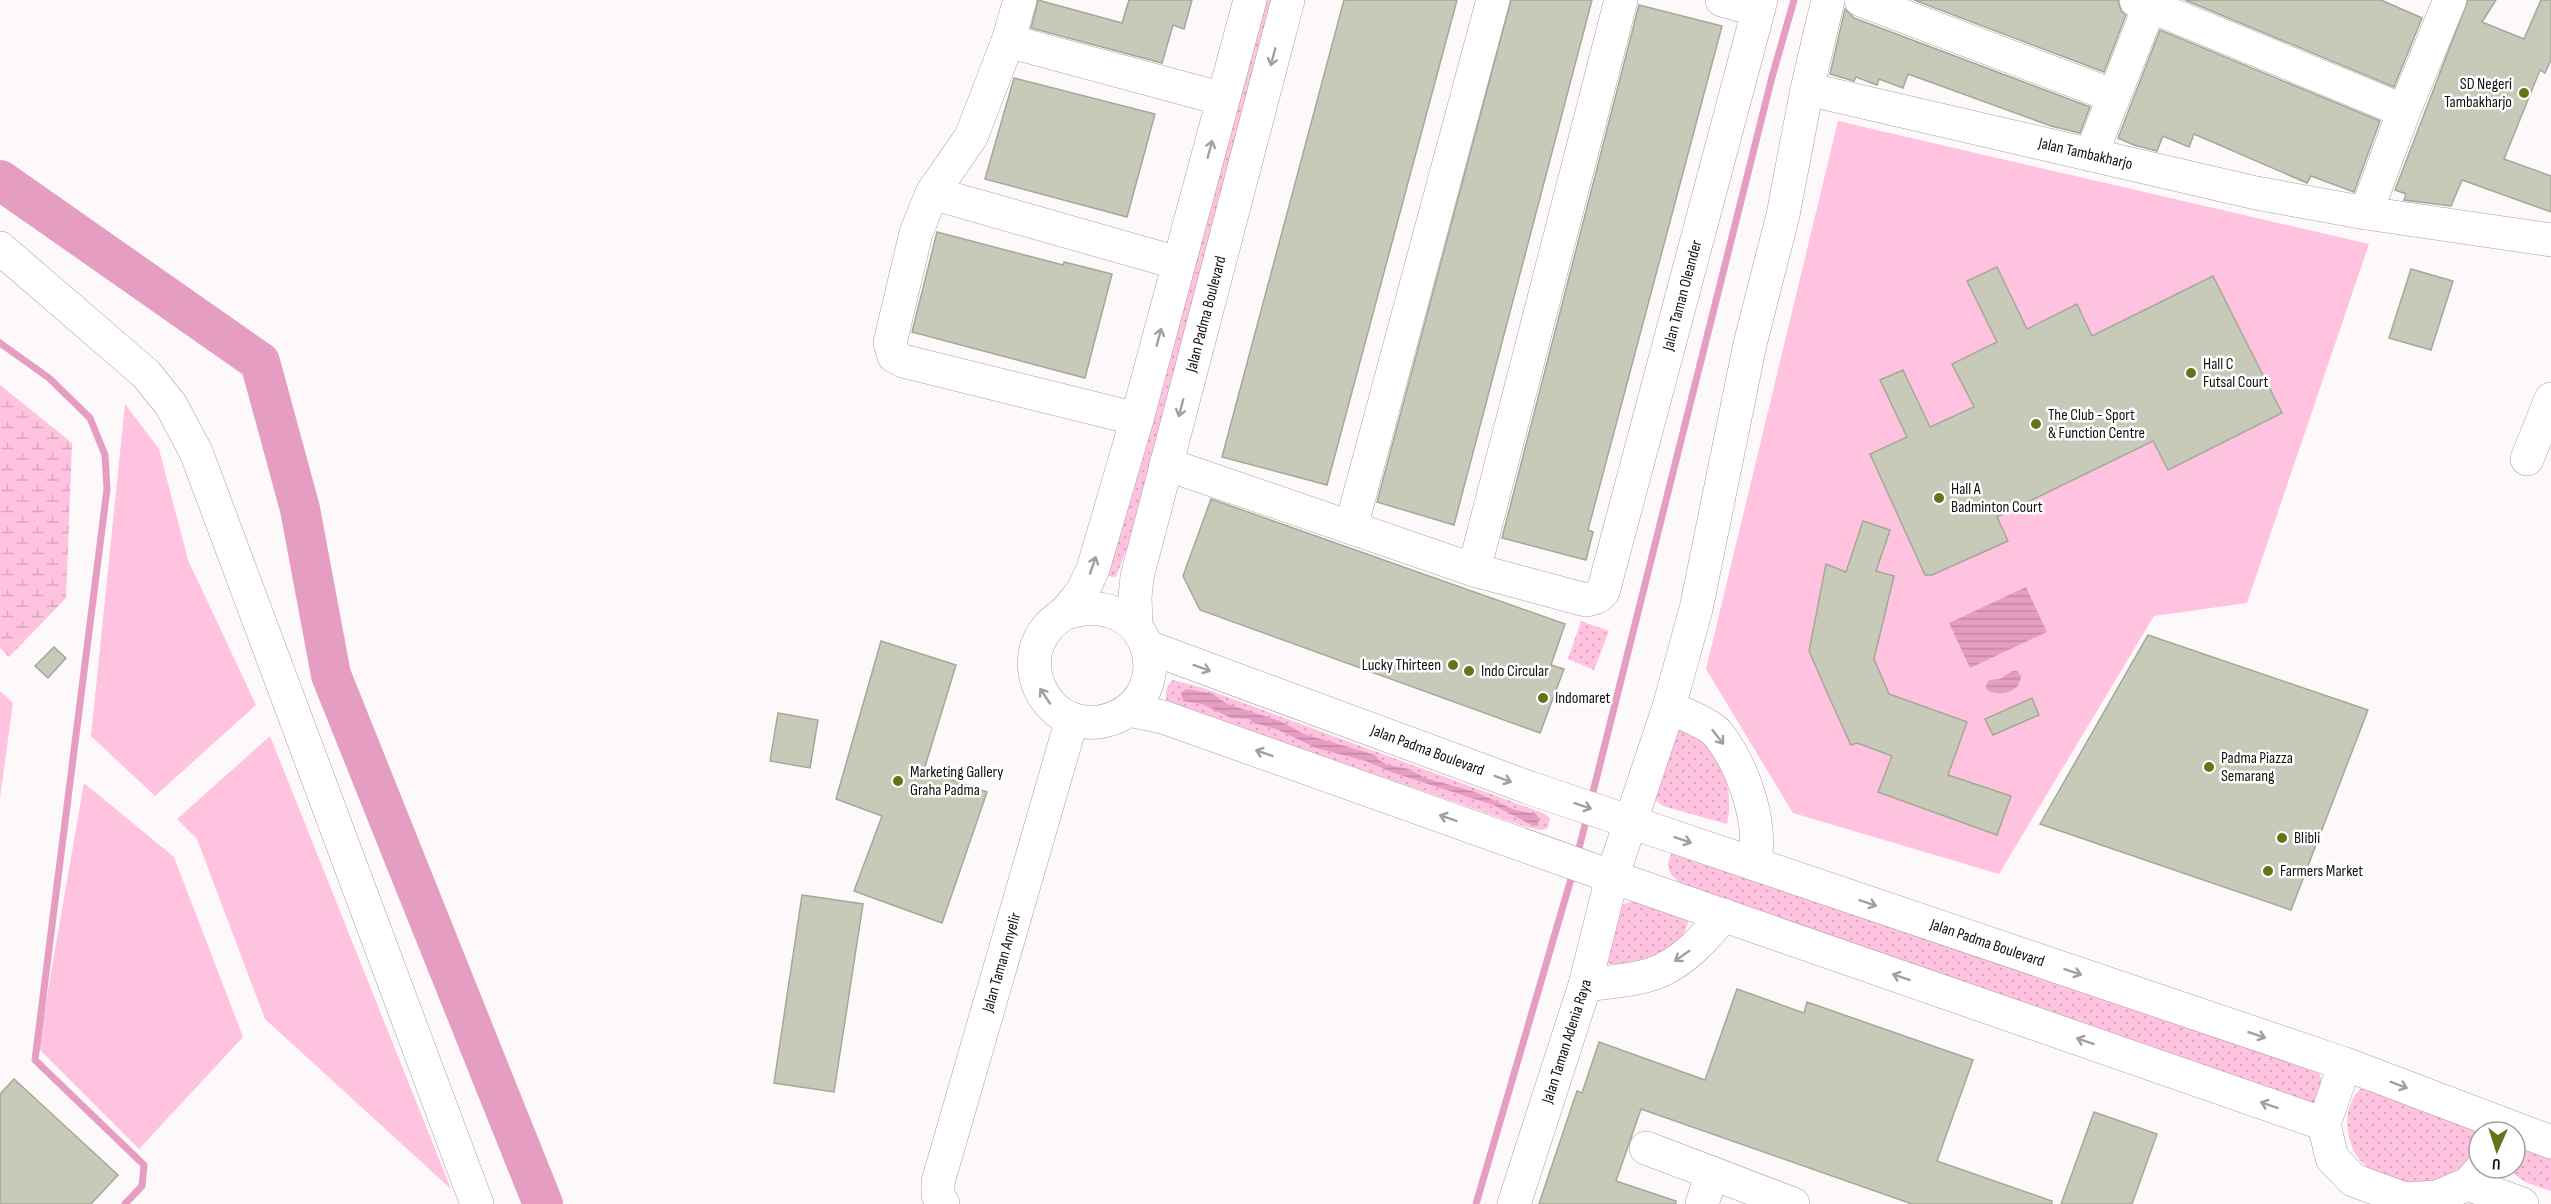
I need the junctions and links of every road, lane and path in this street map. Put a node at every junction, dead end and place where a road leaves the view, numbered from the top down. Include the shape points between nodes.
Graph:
1 (1020, 0) edge
2 (1250, 0) edge
3 (1288, 0) edge
4 (1493, 0) edge
5 (1621, 0) edge
6 (1722, 0) edge
7 (1828, 0) edge
8 (1861, 0) edge
9 (2146, 2) edge
10 (2442, 2) edge
11 (1760, 5) edge
12 (1008, 41) junction
13 (1807, 89) junction
14 (2114, 96) junction
15 (1223, 99) junction
16 (2404, 111) junction
17 (2091, 155) junction
18 (932, 193) junction
19 (2366, 213) junction
20 (2551, 240) edge
21 (0, 248) edge
22 (1178, 263) junction
23 (2551, 399) edge
24 (1137, 419) junction
25 (2527, 459) dead end
26 (1166, 464) junction
27 (1351, 527) junction
28 (1474, 570) junction
29 (1063, 614) junction
30 (1142, 637) junction
31 (1669, 707) junction
32 (1129, 710) junction
33 (1072, 719) junction
34 (1629, 822) junction
35 (1754, 864) junction
36 (1611, 877) junction
37 (1724, 915) junction
38 (1585, 984) junction
39 (2344, 1064) junction
40 (2479, 1120) edge
41 (2324, 1124) junction
42 (2527, 1136) edge
43 (2551, 1142) edge
44 (1646, 1148) dead end
45 (1712, 1173) junction
46 (2468, 1180) edge
47 (2482, 1180) edge
48 (2352, 1192) edge
49 (2404, 1202) edge
50 (477, 1204) edge
51 (943, 1204) edge
52 (1514, 1204) edge
53 (1702, 1204) edge
54 (1793, 1204) edge
55 (2522, 1204) edge

1 - 12 street
2 - 15 street
3 -> 26 street, Jalan Padma Boulevard
4 - 27 street
5 - 28 street
6 - 11 street
7 - 13 street, Jalan Taman Adenia Raya
8 - 14 street
9 - 14 street
9 - 16 street
10 - 16 street
11 - 28 street, Jalan Taman Oleander via 1603,592 1586,600
12 - 15 street
12 - 18 street via 971,136
13 - 17 street, Jalan Tambakharjo
13 - 31 street, Jalan Taman Adenia Raya via 1696,609
14 - 17 street
22 -> 15 street
16 - 19 street
17 - 19 street, Jalan Tambakharjo via 2256,193
18 - 22 street
18 - 24 street via 916,233 890,343 894,356
19 - 20 street, Jalan Tambakharjo
21 - 50 street via 146,374 171,405 196,452
24 -> 22 street
23 - 25 street
29 -> 24 street via 1083,590 1093,569
26 - 27 street
26 - 30 street, Jalan Padma Boulevard via 1137,577 1135,597
27 - 28 street
29 - 30 street via 1082,608 1102,608 1121,615
33 -> 29 street via 1055,710 1035,679 1038,642
30 - 32 street via 1150,664 1148,681
30 -> 34 street, Jalan Padma Boulevard
31 - 34 street, Jalan Taman Adenia Raya
31 -> 35 street via 1717,732 1748,786 1755,826
32 - 33 street via 1112,720 1092,723
36 -> 32 street via 1163,717
33 - 51 street, Jalan Taman Anyelir via 938,1182
34 -> 35 street, Jalan Padma Boulevard
34 - 36 street, Jalan Taman Adenia Raya
35 -> 39 street, Jalan Padma Boulevard
36 - 37 street
36 - 38 street, Jalan Taman Adenia Raya
37 -> 38 street via 1699,945 1661,971
41 -> 37 street
38 - 52 street, Jalan Taman Adenia Raya
39 -> 40 street, Jalan Padma Boulevard
39 - 41 street
41 - 48 street via 2332,1158
42 - 43 street
44 - 45 street
45 - 53 street
45 - 54 street
46 - 49 street via 2437,1197
47 - 55 street
48 - 49 street

